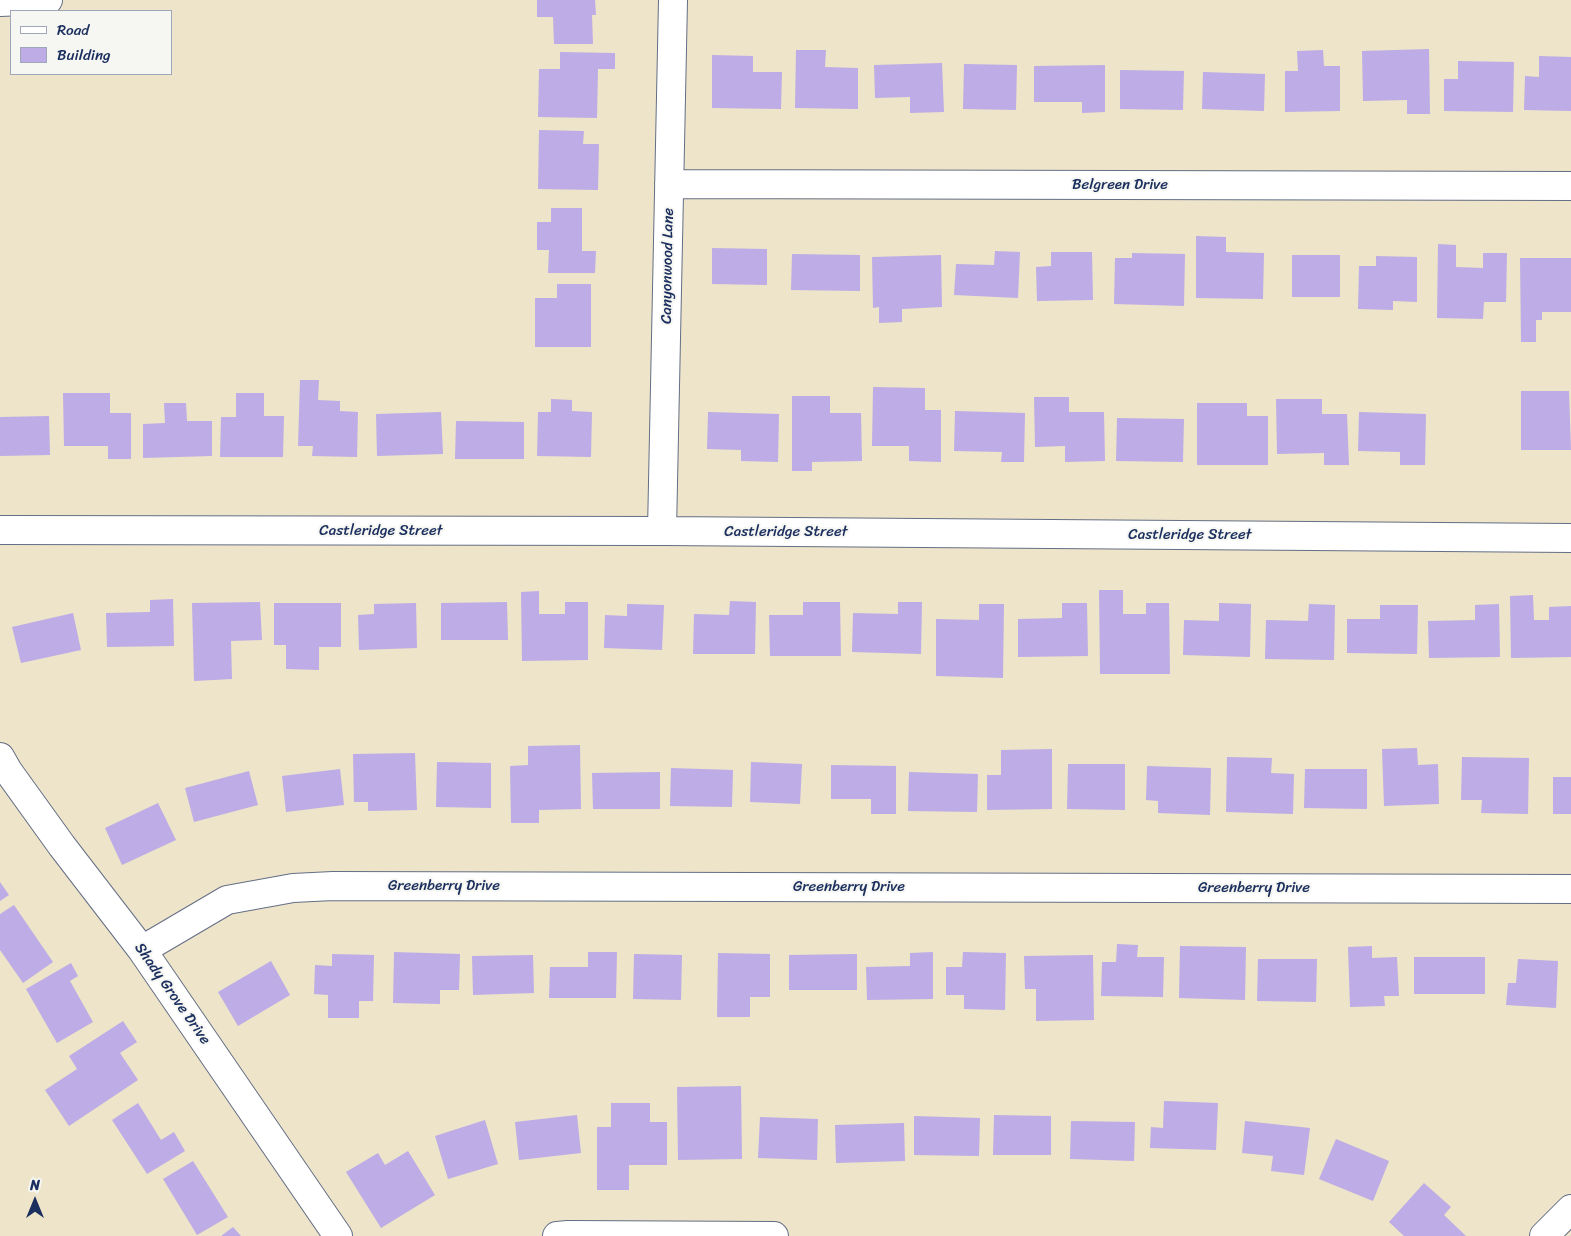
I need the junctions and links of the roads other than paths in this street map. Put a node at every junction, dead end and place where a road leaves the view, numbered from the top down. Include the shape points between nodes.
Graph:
1 (48, 0) edge
2 (673, 0) edge
3 (0, 2) edge
4 (670, 184) junction
5 (1571, 186) edge
6 (0, 530) edge
7 (662, 531) junction
8 (1571, 538) edge
9 (0, 757) edge
10 (1571, 889) edge
11 (142, 950) junction
12 (1571, 1209) edge
13 (338, 1236) edge
14 (557, 1236) edge
15 (774, 1236) edge
16 (1544, 1236) edge

1 - 3 street
2 - 4 street, Canyonwood Lane
4 - 5 street, Belgreen Drive
4 - 7 street, Canyonwood Lane
6 - 7 street, Castleridge Street
7 - 8 street, Castleridge Street
9 - 11 street, Shady Grove Drive via 62,846
10 - 11 street, Greenberry Drive via 334,886 293,888 227,900
11 - 13 street, Shady Grove Drive
12 - 16 street
14 - 15 street

